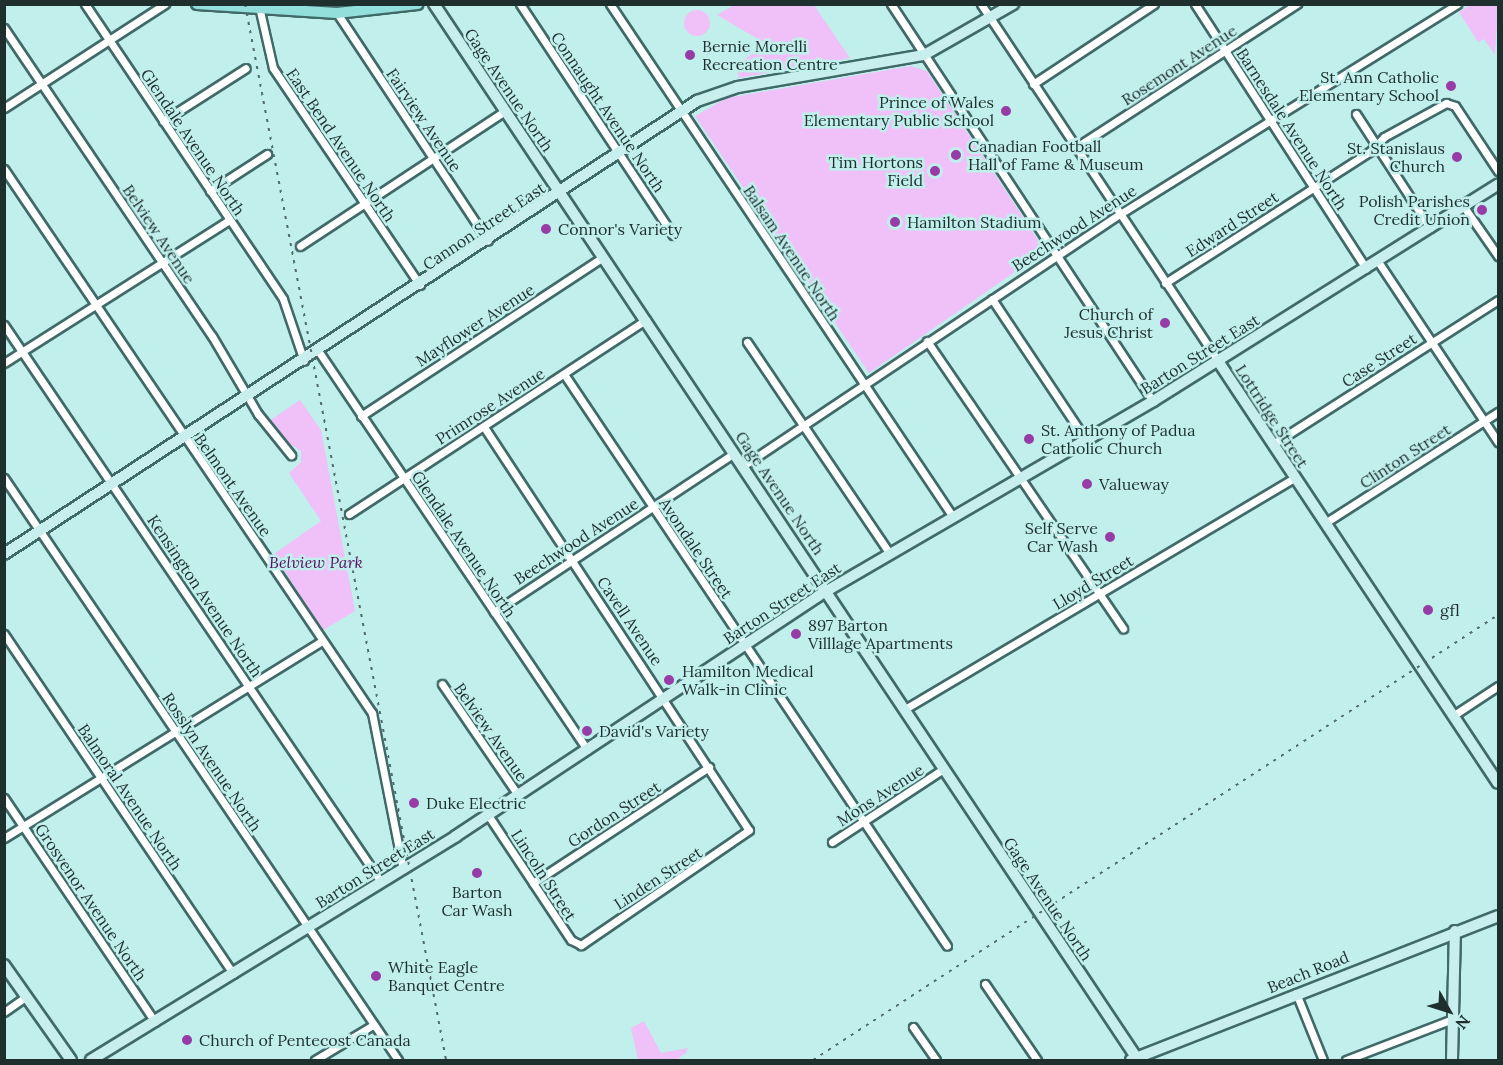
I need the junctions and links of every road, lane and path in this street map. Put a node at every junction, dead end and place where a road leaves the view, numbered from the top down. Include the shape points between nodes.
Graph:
1 (85, 4) edge
2 (165, 4) edge
3 (197, 4) edge
4 (418, 4) edge
5 (434, 4) edge
6 (520, 4) edge
7 (610, 4) edge
8 (891, 4) edge
9 (981, 4) edge
10 (1013, 4) edge
11 (1154, 4) edge
12 (1195, 4) edge
13 (1298, 4) edge
14 (1456, 4) edge
15 (233, 6) edge
16 (260, 10) junction
17 (337, 13) junction
18 (991, 19) junction
19 (4, 28) edge
20 (109, 41) junction
21 (1227, 53) junction
22 (924, 54) junction
23 (246, 68) dead end
24 (42, 84) junction
25 (1033, 84) junction
26 (4, 108) edge
27 (506, 111) junction
28 (681, 111) junction
29 (1356, 114) dead end
30 (1268, 118) junction
31 (163, 121) junction
32 (1377, 146) junction
33 (1076, 148) junction
34 (620, 153) junction
35 (267, 154) dead end
36 (434, 158) junction
37 (4, 169) edge
38 (1498, 171) edge
39 (1498, 184) edge
40 (1313, 188) junction
41 (210, 191) junction
42 (560, 193) junction
43 (365, 204) junction
44 (1464, 207) junction
45 (1120, 214) junction
46 (229, 220) junction
47 (1430, 228) junction
48 (673, 235) dead end
49 (489, 241) junction
50 (300, 246) dead end
51 (1056, 256) junction
52 (1498, 256) edge
53 (603, 257) junction
54 (1377, 260) junction
55 (162, 263) junction
56 (1366, 268) junction
57 (1165, 283) junction
58 (420, 286) junction
59 (992, 299) junction
60 (1498, 300) edge
61 (96, 305) junction
62 (646, 320) junction
63 (4, 325) edge
64 (927, 341) junction
65 (747, 342) dead end
66 (1432, 342) junction
67 (23, 352) junction
68 (319, 352) junction
69 (1218, 361) junction
70 (304, 362) junction
71 (4, 363) edge
72 (564, 374) junction
73 (864, 384) junction
74 (247, 398) junction
75 (1153, 401) junction
76 (1498, 412) edge
77 (361, 416) junction
78 (1484, 421) junction
79 (804, 426) junction
80 (484, 427) junction
81 (186, 440) junction
82 (1086, 440) junction
83 (1498, 442) edge
84 (1273, 444) junction
85 (734, 453) junction
86 (291, 455) dead end
87 (743, 466) junction
88 (1021, 477) junction
89 (4, 478) edge
90 (1294, 478) junction
91 (404, 479) junction
92 (115, 486) junction
93 (652, 507) junction
94 (349, 514) dead end
95 (953, 517) junction
96 (1325, 523) junction
97 (41, 531) junction
98 (4, 554) edge
99 (890, 554) junction
100 (572, 560) junction
101 (826, 591) junction
102 (1100, 594) junction
103 (494, 612) junction
104 (1123, 628) dead end
105 (4, 634) edge
106 (322, 641) junction
107 (746, 645) junction
108 (441, 684) dead end
109 (1498, 686) edge
110 (250, 687) junction
111 (665, 699) junction
112 (905, 709) junction
113 (1454, 715) junction
114 (177, 732) junction
115 (587, 750) junction
116 (710, 767) junction
117 (943, 769) junction
118 (101, 778) junction
119 (1497, 779) edge
120 (518, 795) junction
121 (4, 798) edge
122 (488, 815) junction
123 (864, 822) junction
124 (24, 826) junction
125 (749, 832) joint
126 (4, 838) edge
127 (832, 842) dead end
128 (403, 869) junction
129 (381, 882) junction
130 (533, 884) junction
131 (1498, 916) edge
132 (307, 928) junction
133 (1455, 931) junction
134 (581, 945) joint
135 (947, 946) dead end
136 (4, 964) edge
137 (233, 974) junction
138 (985, 984) dead end
139 (1296, 993) junction
140 (27, 996) junction
141 (4, 1012) edge
142 (1453, 1019) junction
143 (155, 1022) junction
144 (373, 1025) junction
145 (913, 1027) dead end
146 (71, 1060) edge
147 (91, 1060) edge
148 (315, 1060) edge
149 (398, 1060) edge
150 (936, 1060) edge
151 (1037, 1060) edge
152 (1135, 1060) edge
153 (1323, 1060) edge
154 (1346, 1060) edge
155 (1452, 1060) edge

1 - 20 street, Glendale Avenue North
2 - 20 street
3 - 15 main road
4 - 17 main road
5 - 27 main road, Gage Avenue North
6 - 34 street, Connaught Avenue North
7 - 28 street, Balsam Avenue North
8 - 22 street
9 - 18 street, Lottridge Street
10 - 18 main road, Cannon Street East
11 - 25 street
12 - 21 street, Barnesdale Avenue North
13 - 21 street, Rosemont Avenue
14 - 30 street, Beechwood Avenue
15 - 16 main road
16 - 17 main road
16 - 43 street, East Bend Avenue North via 273,68
17 - 36 street, Fairview Avenue
18 - 22 main road, Cannon Street East
18 - 25 street, Lottridge Street
19 - 24 street, Belview Avenue
20 - 24 street
20 - 31 street, Glendale Avenue North
21 - 30 street, Barnesdale Avenue North
21 - 33 street, Rosemont Avenue
22 - 28 main road, Cannon Street East via 738,87
22 - 51 street
23 - 31 street
24 - 26 street
24 - 55 street, Belview Avenue
25 - 33 street, Lottridge Street
27 - 36 street
27 - 42 main road, Gage Avenue North
28 - 34 main road, Cannon Street East
28 - 73 street, Balsam Avenue North
29 - 32 street
30 - 40 street, Barnesdale Avenue North
30 - 45 street, Beechwood Avenue
31 - 41 street, Glendale Avenue North
32 - 38 street, Edward Street via 1446,103 1455,106
32 - 40 street, Edward Street
32 - 47 street
33 - 45 street, Lottridge Street
34 - 42 main road, Cannon Street East
34 - 48 street, Connaught Avenue North
35 - 41 street
36 - 43 street
36 - 49 street, Fairview Avenue
37 - 61 street, Belmont Avenue
39 - 44 main road, Barton Street East
40 - 56 street, Barnesdale Avenue North
40 - 57 street, Edward Street
41 - 46 street, Glendale Avenue North
42 - 49 main road, Cannon Street East
42 - 53 main road, Gage Avenue North
43 - 50 street
43 - 58 street, East Bend Avenue North
44 - 47 main road, Barton Street East
44 - 52 street
45 - 51 street, Beechwood Avenue
45 - 57 street, Lottridge Street
46 - 55 street
46 - 70 street, Glendale Avenue North via 283,300
47 - 54 main road, Barton Street East
49 - 58 main road, Cannon Street East
51 - 59 street, Beechwood Avenue
51 - 75 street
53 - 62 main road, Gage Avenue North
53 - 77 street, Mayflower Avenue
54 - 56 main road, Barton Street East
54 - 66 street
55 - 61 street
55 - 74 street, Belview Avenue
56 - 69 main road, Barton Street East
57 - 69 street, Lottridge Street
58 - 68 main road, Cannon Street East
59 - 64 street, Beechwood Avenue
59 - 82 street
60 - 66 street, Case Street
61 - 67 street
61 - 81 street, Belmont Avenue
62 - 72 street, Primrose Avenue
62 - 85 main road, Gage Avenue North
63 - 67 street, Kensington Avenue North
64 - 73 street, Beechwood Avenue
64 - 88 street
65 - 79 street
66 - 78 street
66 - 84 street, Case Street
67 - 71 street
67 - 92 street, Kensington Avenue North
68 - 70 main road, Cannon Street East
68 - 77 street, Glendale Avenue North
69 - 75 main road, Barton Street East
69 - 84 main road, Lottridge Street
70 - 74 main road, Cannon Street East
72 - 80 street, Primrose Avenue
72 - 93 street, Avondale Street
73 - 79 street, Beechwood Avenue
73 - 95 street, Balsam Avenue North
74 - 81 main road, Cannon Street East
74 - 86 street, Belview Avenue
75 - 82 main road, Barton Street East
76 - 78 street, Clinton Street
77 - 91 street, Glendale Avenue North
78 - 83 street
78 - 96 street, Clinton Street
79 - 87 street, Beechwood Avenue
79 - 99 street
80 - 91 street, Primrose Avenue
80 - 100 street, Cavell Avenue
81 - 92 main road, Cannon Street East
81 - 106 street, Belmont Avenue
82 - 88 main road, Barton Street East
84 - 90 main road, Lottridge Street
85 - 87 main road, Gage Avenue North
85 - 93 street, Beechwood Avenue
87 - 101 main road, Gage Avenue North
88 - 95 main road, Barton Street East
88 - 102 street
89 - 97 street, Rosslyn Avenue North
90 - 96 main road, Lottridge Street
90 - 102 street, Lloyd Street
91 - 94 street, Primrose Avenue
91 - 103 street, Glendale Avenue North
92 - 97 main road, Cannon Street East
92 - 110 street, Kensington Avenue North
93 - 100 street, Beechwood Avenue
93 - 107 street, Avondale Street
95 - 99 main road, Barton Street East
96 - 113 main road, Lottridge Street
97 - 98 main road, Cannon Street East
97 - 114 street, Rosslyn Avenue North
99 - 101 main road, Barton Street East
100 - 103 street, Beechwood Avenue
100 - 111 street, Cavell Avenue
101 - 107 main road, Barton Street East
101 - 112 main road, Gage Avenue North
102 - 104 street
102 - 112 street, Lloyd Street
103 - 115 street, Glendale Avenue North
105 - 118 street, Balmoral Avenue North
106 - 110 street
106 - 128 street, Belmont Avenue via 372,713
107 - 111 main road, Barton Street East
107 - 123 street, Avondale Street
108 - 120 street, Belview Avenue
109 - 113 street
110 - 114 street
110 - 129 street, Kensington Avenue North
111 - 115 main road, Barton Street East
111 - 116 street, Cavell Avenue
112 - 117 main road, Gage Avenue North
113 - 119 main road, Lottridge Street
114 - 118 street
114 - 132 street, Rosslyn Avenue North
115 - 120 main road, Barton Street East
116 - 125 street, Cavell Avenue
116 - 130 street, Gordon Street
117 - 123 street, Mons Avenue
117 - 152 main road, Gage Avenue North
118 - 124 street
118 - 137 street, Balmoral Avenue North
120 - 122 main road, Barton Street East
121 - 124 street, Grosvenor Avenue North
122 - 128 main road, Barton Street East
122 - 130 street, Lincoln Street
123 - 127 street, Mons Avenue
123 - 135 street, Avondale Street
124 - 126 street
124 - 143 street, Grosvenor Avenue North
125 - 134 street, Linden Street
128 - 129 main road, Barton Street East
129 - 132 main road, Barton Street East
130 - 134 street, Lincoln Street via 571,940
131 - 133 main road, Beach Road
132 - 137 main road, Barton Street East
132 - 144 street, Rosslyn Avenue North
133 - 139 main road, Beach Road
133 - 142 main road
136 - 140 main road
137 - 143 main road, Barton Street East
138 - 151 street
139 - 152 main road, Beach Road
139 - 153 street
140 - 141 street
140 - 146 main road
142 - 154 street
142 - 155 main road
143 - 147 main road, Barton Street East
144 - 148 street
144 - 149 street, Rosslyn Avenue North
145 - 150 street

